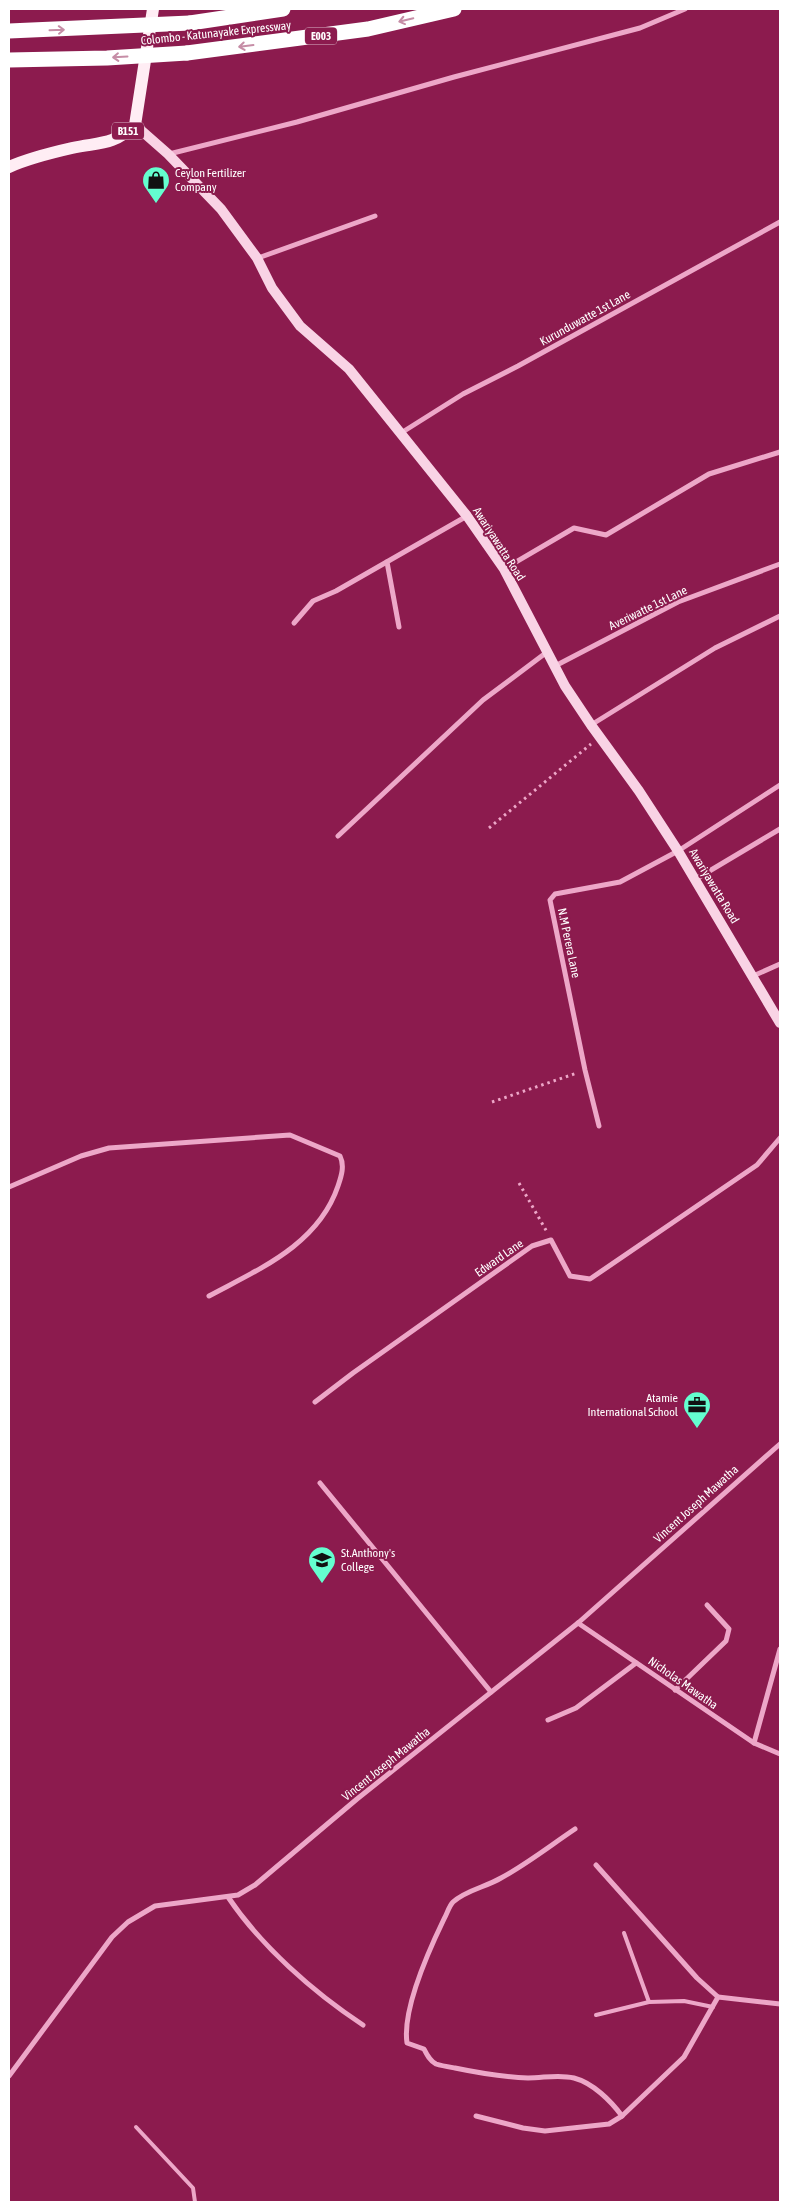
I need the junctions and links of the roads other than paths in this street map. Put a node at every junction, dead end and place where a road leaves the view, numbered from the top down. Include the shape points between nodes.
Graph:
1 (153, 9) edge
2 (283, 9) edge
3 (454, 9) edge
4 (685, 9) edge
5 (9, 31) edge
6 (9, 60) edge
7 (135, 124) junction
8 (168, 154) junction
9 (9, 167) edge
10 (375, 216) dead end
11 (780, 222) edge
12 (257, 258) junction
13 (401, 433) junction
14 (780, 452) edge
15 (467, 516) junction
16 (387, 562) junction
17 (780, 564) edge
18 (504, 569) junction
19 (780, 616) edge
20 (294, 623) dead end
21 (399, 627) dead end
22 (547, 652) junction
23 (555, 666) junction
24 (590, 725) junction
25 (780, 785) edge
26 (780, 829) edge
27 (338, 836) dead end
28 (678, 851) junction
29 (696, 879) junction
30 (780, 964) edge
31 (753, 976) junction
32 (780, 1023) edge
33 (599, 1126) dead end
34 (780, 1138) edge
35 (9, 1187) edge
36 (209, 1296) dead end
37 (315, 1402) dead end
38 (780, 1444) edge
39 (320, 1483) dead end
40 (707, 1605) dead end
41 (578, 1623) junction
42 (780, 1649) edge
43 (636, 1663) junction
44 (675, 1690) junction
45 (491, 1692) junction
46 (548, 1720) dead end
47 (754, 1743) junction
48 (780, 1754) edge
49 (575, 1828) dead end
50 (596, 1865) dead end
51 (228, 1896) junction
52 (624, 1933) dead end
53 (718, 1997) junction
54 (650, 2002) junction
55 (780, 2004) edge
56 (713, 2007) junction
57 (596, 2015) dead end
58 (362, 2025) dead end
59 (9, 2076) edge
60 (476, 2116) dead end
61 (622, 2116) junction
62 (136, 2127) dead end
63 (195, 2202) edge

1 - 7 main road, B151
5 -> 2 highway, Colombo - Katunayake Expressway, bridge via 190,23
3 -> 6 highway, Colombo - Katunayake Expressway / E003, bridge via 368,29 186,53
4 - 8 street via 640,28
7 - 8 street, Awariyawatta Road
7 - 9 main road, B151 via 122,137 109,142 73,148
8 - 12 street, Awariyawatta Road via 221,209
10 - 12 street
11 - 13 street, Kurunduwatte 1st Lane via 463,394
12 - 13 street, Awariyawatta Road via 272,288 300,326 349,369
13 - 15 street, Awariyawatta Road
14 - 18 street via 709,474 606,535 574,528
15 - 16 street
15 - 18 street, Awariyawatta Road
16 - 20 street via 313,601
16 - 21 street
17 - 23 street, Averiwatte 1st Lane via 678,602
18 - 22 street, Awariyawatta Road
19 - 24 street via 715,648
22 - 23 street, Awariyawatta Road
22 - 27 street via 483,700
23 - 24 street, Awariyawatta Road
24 - 28 street, Awariyawatta Road
25 - 28 street
26 - 29 street
28 - 29 street, Awariyawatta Road
28 - 33 street, N.M Perera Lane via 620,882 555,894 550,900
29 - 31 street, Awariyawatta Road
30 - 31 street
31 - 32 street, Awariyawatta Road
34 - 37 street, Edward Lane via 758,1165 590,1279 570,1276 551,1240 532,1246
35 - 36 street via 81,1156 109,1148 290,1135 340,1156 343,1166 335,1195 307,1236 279,1257
38 - 41 street, Vincent Joseph Mawatha
39 - 45 street
40 - 44 street via 729,1629 726,1641
41 - 43 street, Nicholas Mawatha
41 - 45 street, Vincent Joseph Mawatha
42 - 47 street
43 - 44 street, Nicholas Mawatha
43 - 46 street via 591,1699
44 - 47 street, Nicholas Mawatha
45 - 51 street, Vincent Joseph Mawatha via 255,1885 238,1895
47 - 48 street, Nicholas Mawatha
49 - 61 street via 500,1879 472,1890 453,1903 420,1975 409,2013 407,2043 424,2049 435,2064 499,2076 574,2078 601,2095
50 - 53 street via 697,1978
51 - 58 street via 241,1917 264,1942 332,2005
51 - 59 street, Vincent Joseph Mawatha via 154,1906 128,1922 112,1937
52 - 54 lane
53 - 55 street
53 - 56 street
54 - 56 lane via 684,2001
54 - 57 lane
56 - 61 street via 684,2058
60 - 61 street via 545,2131 610,2124
62 - 63 lane via 193,2188

